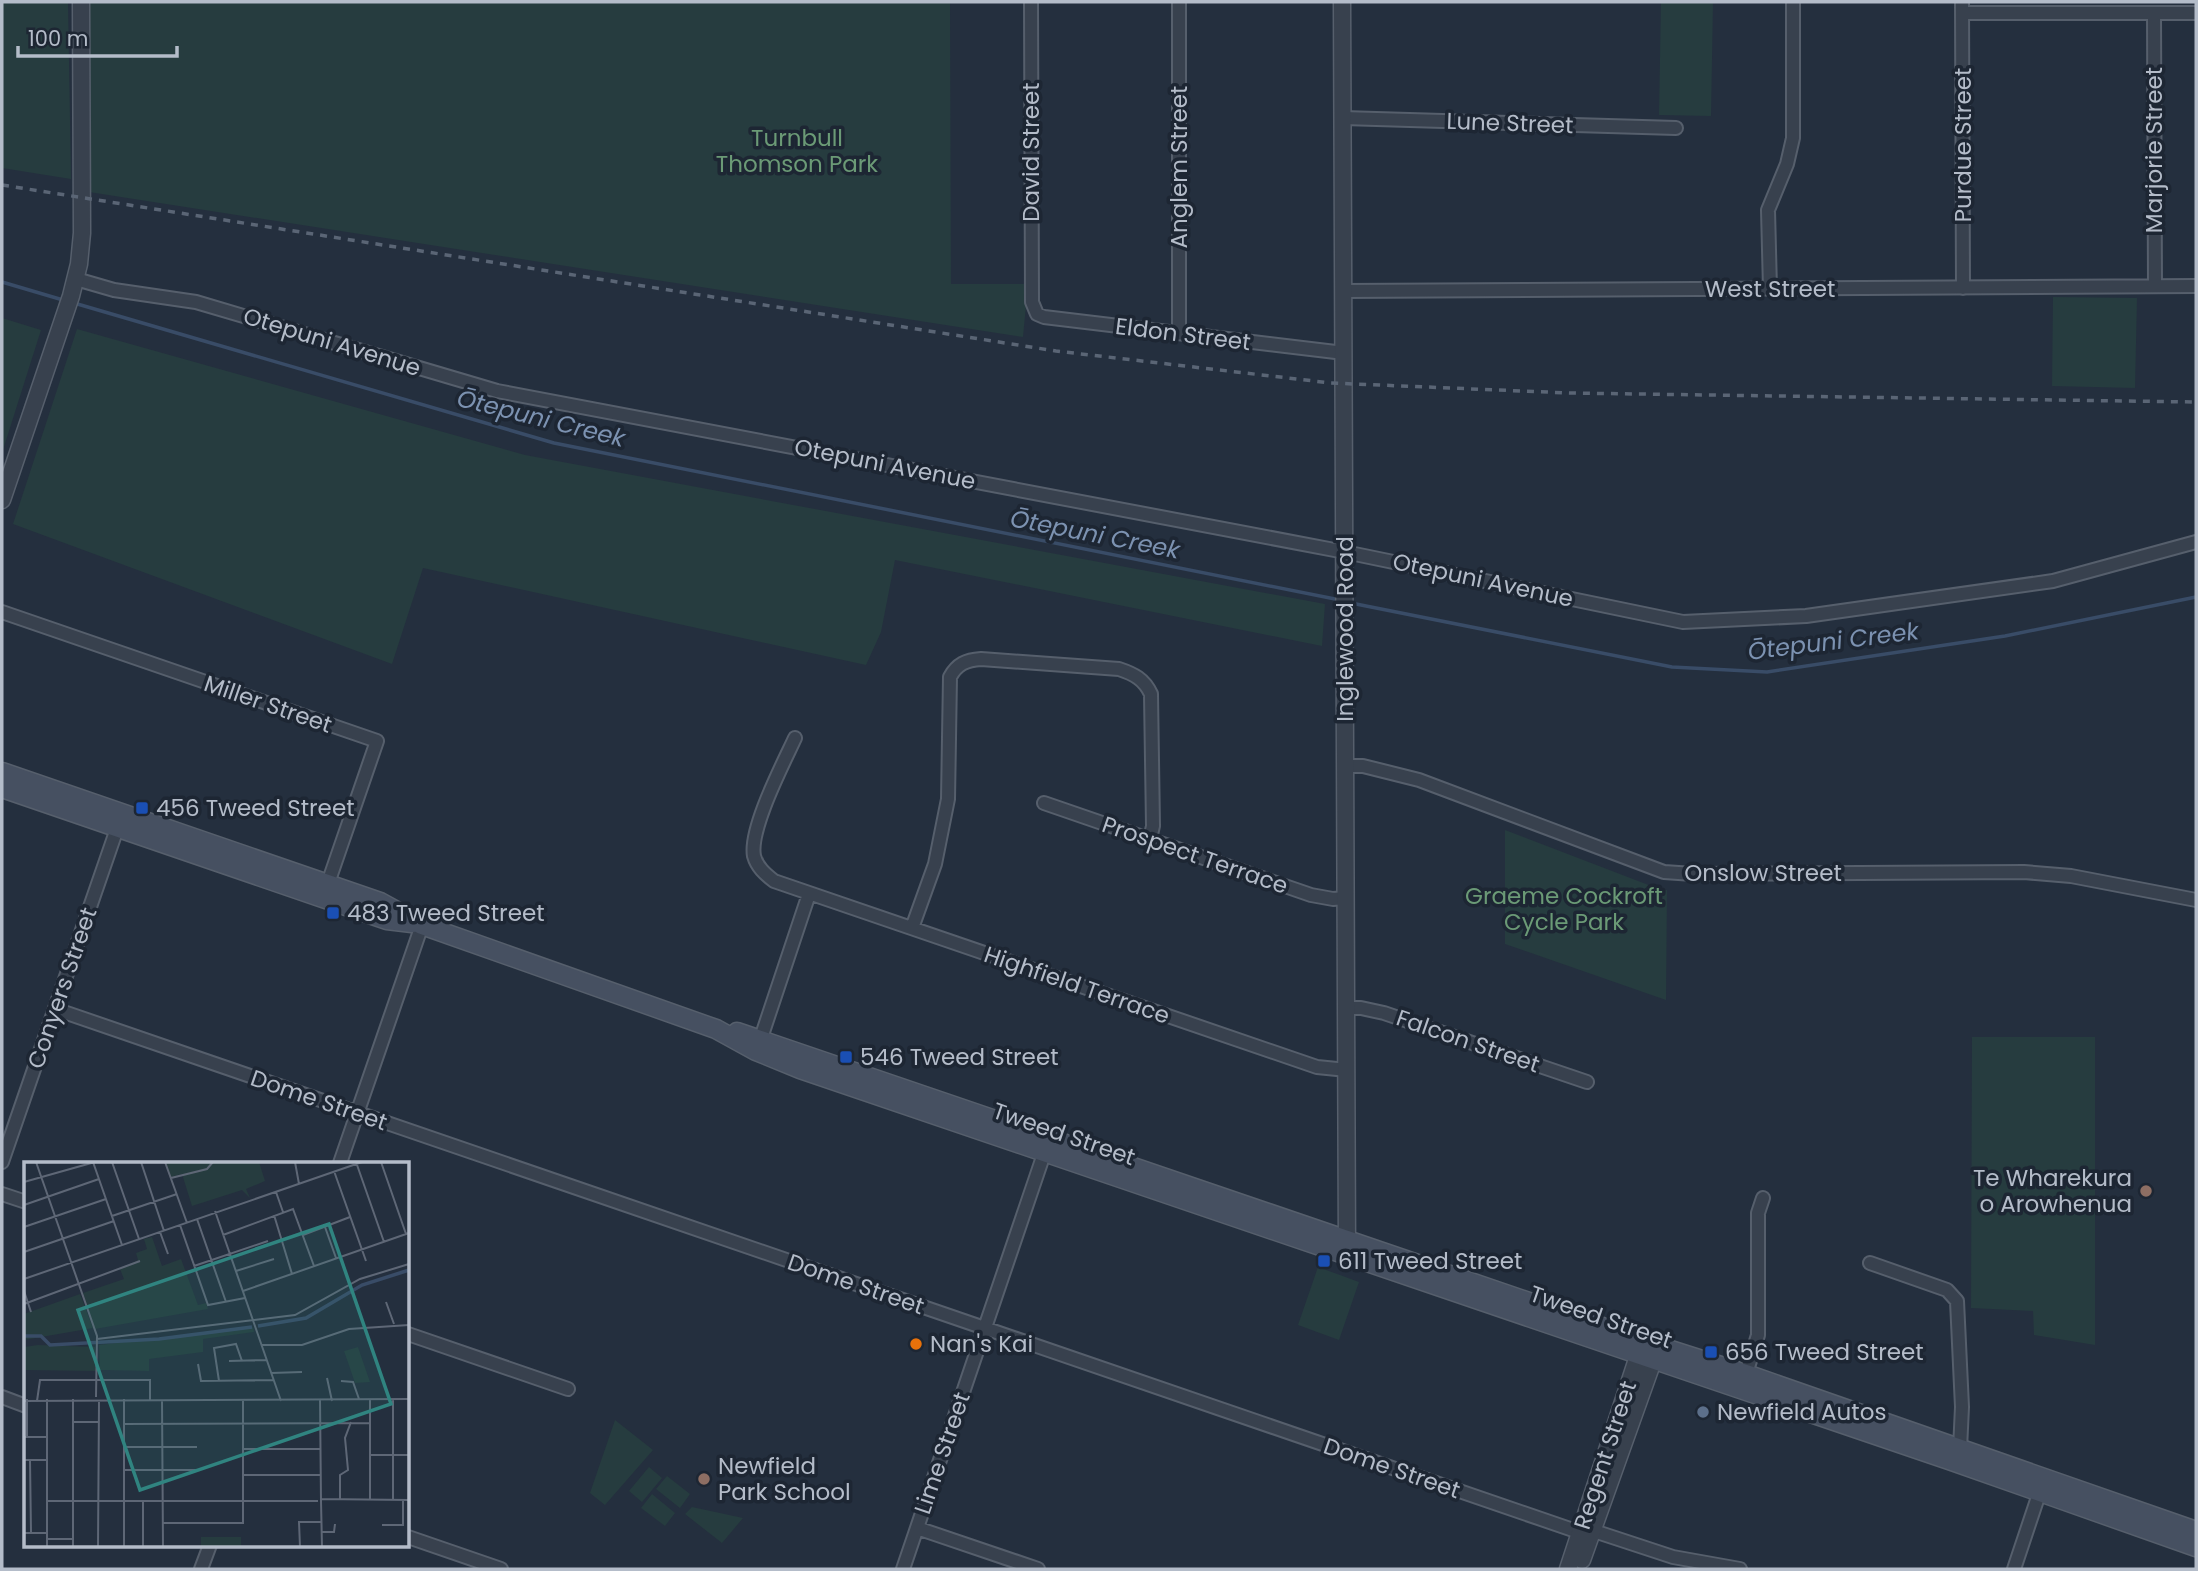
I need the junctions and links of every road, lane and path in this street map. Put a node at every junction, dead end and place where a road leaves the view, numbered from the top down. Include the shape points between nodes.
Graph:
1 (81, 2) edge
2 (1031, 2) edge
3 (1179, 2) edge
4 (1342, 2) edge
5 (1793, 2) edge
6 (1962, 7) edge
7 (2154, 13) junction
8 (2196, 13) edge
9 (1343, 118) junction
10 (1676, 128) dead end
11 (76, 279) junction
12 (2155, 286) junction
13 (2196, 286) edge
14 (1963, 288) junction
15 (1770, 289) junction
16 (1343, 291) junction
17 (1031, 302) joint
18 (1179, 333) junction
19 (1344, 353) junction
20 (2, 500) edge
21 (2196, 542) edge
22 (1345, 552) junction
23 (2, 612) edge
24 (795, 738) dead end
25 (1346, 766) junction
26 (2, 772) edge
27 (2, 788) edge
28 (1044, 803) dead end
29 (119, 820) junction
30 (1150, 839) junction
31 (326, 891) junction
32 (809, 894) junction
33 (1346, 898) junction
34 (2196, 900) edge
35 (422, 925) junction
36 (912, 928) junction
37 (1347, 1008) junction
38 (55, 1009) junction
39 (758, 1045) junction
40 (1347, 1070) junction
41 (1587, 1082) dead end
42 (358, 1113) junction
43 (1047, 1146) junction
44 (2, 1162) edge
45 (340, 1162) edge
46 (2, 1194) edge
47 (1763, 1198) dead end
48 (24, 1201) edge
49 (1347, 1248) junction
50 (1870, 1263) dead end
51 (985, 1329) junction
52 (410, 1335) edge
53 (1648, 1351) junction
54 (1744, 1382) junction
55 (569, 1389) dead end
56 (2, 1397) edge
57 (24, 1405) edge
58 (1960, 1449) junction
59 (2043, 1485) junction
60 (917, 1528) junction
61 (2196, 1531) edge
62 (1586, 1532) junction
63 (410, 1538) edge
64 (210, 1546) edge
65 (2196, 1547) edge
66 (201, 1569) edge
67 (501, 1569) edge
68 (903, 1569) edge
69 (1038, 1569) edge
70 (1568, 1569) edge
71 (1579, 1569) edge
72 (1740, 1569) edge
73 (2014, 1569) edge

1 - 11 street via 82,233
2 - 17 street, David Street
3 - 18 street, Anglem Street
4 - 9 street, Inglewood Road
5 - 15 street via 1793,138 1768,210
6 - 7 street
6 - 14 street, Purdue Street
7 - 8 street
7 - 12 street, Marjorie Street
9 - 10 street, Lune Street
9 - 16 street, Inglewood Road
11 - 20 street
11 - 22 street, Otepuni Avenue via 114,290 196,302 497,391
12 - 13 street, West Street
12 - 14 street, West Street
14 - 15 street, West Street
15 - 16 street, West Street
16 - 19 street, Inglewood Road
17 - 18 street, Eldon Street via 1044,317
18 - 19 street, Eldon Street
19 - 22 street, Inglewood Road
21 - 22 street, Otepuni Avenue via 2053,581 1806,616 1683,622
22 - 25 street, Inglewood Road
23 - 31 street, Miller Street via 377,741
24 - 32 street, Highfield Terrace via 762,818 754,855 764,874
25 - 33 street, Inglewood Road
25 - 34 street, Onslow Street via 1419,780 1664,872 2024,872 2071,876
26 - 29 main road, Tweed Street
27 - 29 main road, Tweed Street
28 - 30 street, Prospect Terrace
29 - 31 main road, Tweed Street
29 - 38 street, Conyers Street
30 - 33 street, Prospect Terrace via 1311,895
30 - 36 street via 1151,694 1146,684 1119,669 981,659 965,662 950,677 948,799 935,864
31 - 35 main road, Tweed Street via 387,920
32 - 36 street, Highfield Terrace
32 - 39 street
33 - 37 street, Inglewood Road
35 - 39 main road, Tweed Street via 716,1029 741,1032
35 - 42 street
36 - 40 street, Highfield Terrace via 1317,1067
37 - 40 street, Inglewood Road
37 - 41 street, Falcon Street via 1384,1013
38 - 42 street, Dome Street
38 - 44 street, Conyers Street
39 - 43 main road, Tweed Street via 800,1069
40 - 49 street, Inglewood Road
42 - 45 street
42 - 51 street, Dome Street
43 - 49 main road, Tweed Street
43 - 51 street, Lime Street
46 - 48 street
47 - 54 street via 1758,1213 1758,1335
49 - 53 main road, Tweed Street
50 - 58 street via 1955,1296
51 - 60 street, Lime Street
51 - 62 street, Dome Street
52 - 55 street
53 - 54 main road, Tweed Street
53 - 62 street, Regent Street via 1640,1392
54 - 58 main road, Tweed Street
54 - 59 main road, Tweed Street
56 - 57 street
58 - 59 main road, Tweed Street
59 - 61 main road, Tweed Street
59 - 65 main road, Tweed Street
59 - 73 street
60 - 68 street, Lime Street
60 - 69 street
62 - 70 street, Regent Street
62 - 71 street, Regent Street
62 - 72 street, Dome Street via 1673,1557
63 - 67 street
64 - 66 street

